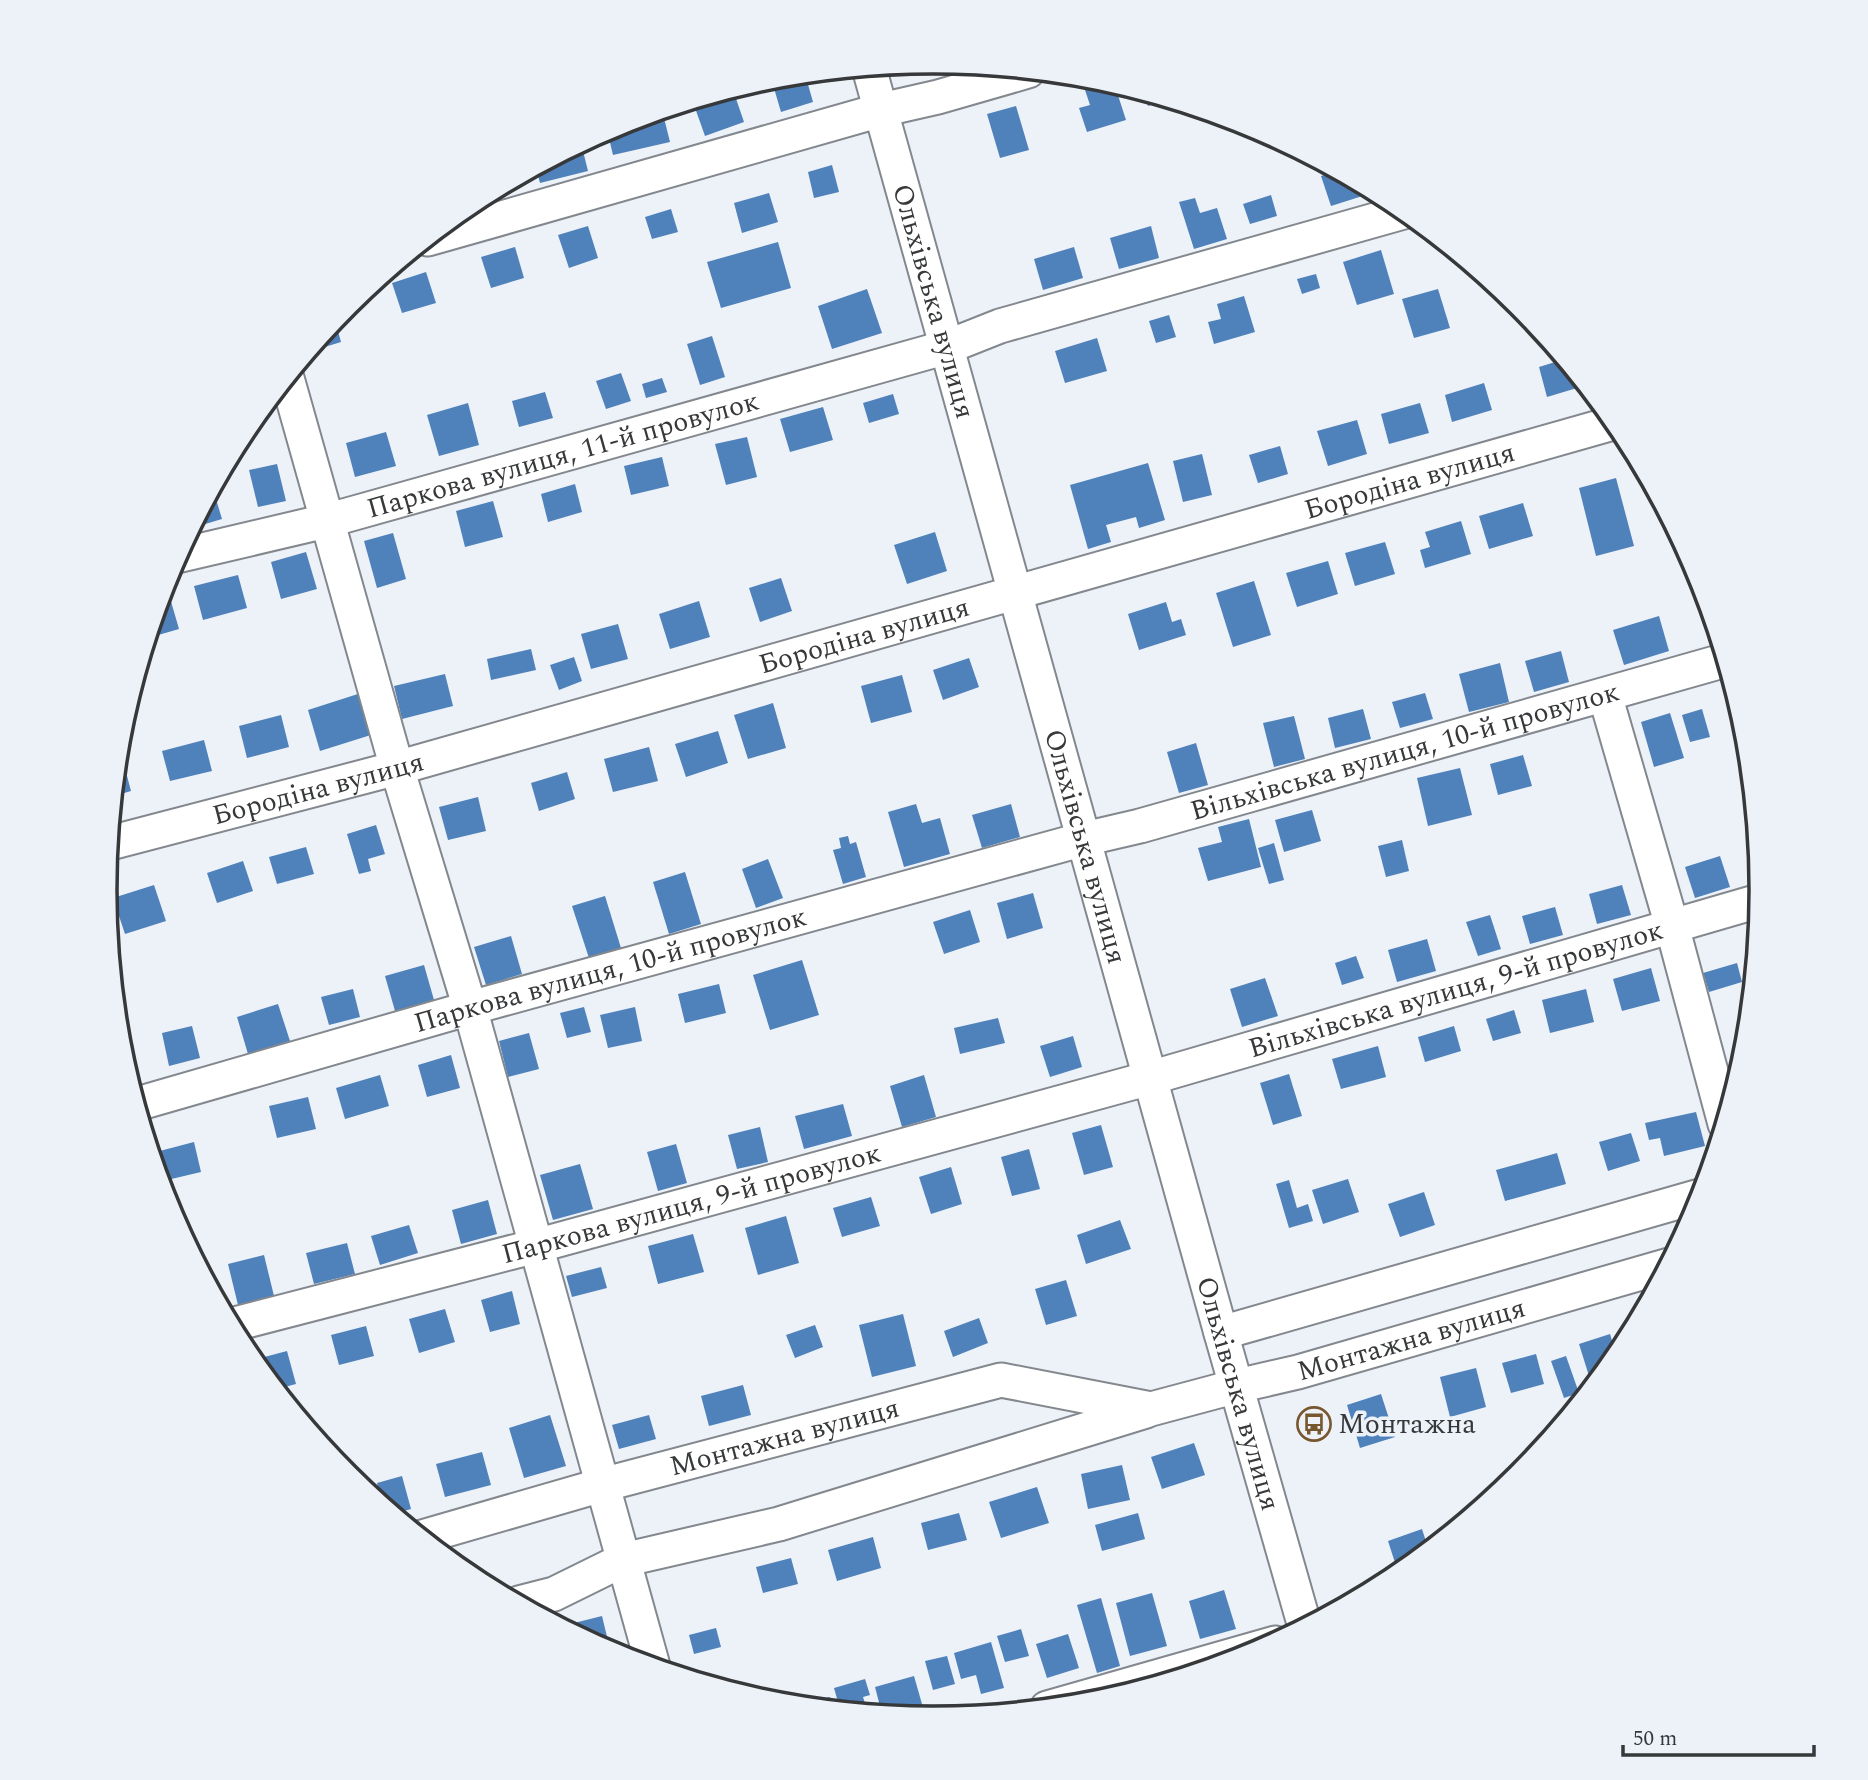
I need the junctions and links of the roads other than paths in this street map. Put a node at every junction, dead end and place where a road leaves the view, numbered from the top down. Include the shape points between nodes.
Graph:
1 (871, 76) edge
2 (1008, 77) edge
3 (881, 110) junction
4 (1393, 215) edge
5 (450, 233) edge
6 (947, 347) junction
7 (290, 388) edge
8 (1605, 425) edge
9 (326, 521) junction
10 (191, 553) edge
11 (1015, 592) junction
12 (1718, 662) edge
13 (1605, 695) junction
14 (397, 768) junction
15 (1084, 839) junction
16 (119, 841) edge
17 (1750, 904) edge
18 (1672, 926) junction
19 (470, 1008) junction
20 (1150, 1078) junction
21 (145, 1102) edge
22 (1721, 1108) edge
23 (1689, 1199) edge
24 (536, 1246) junction
25 (1657, 1269) edge
26 (242, 1322) edge
27 (1221, 1333) junction
28 (1237, 1386) junction
29 (1151, 1409) junction
30 (602, 1485) junction
31 (432, 1534) edge
32 (623, 1560) junction
33 (531, 1600) edge
34 (1302, 1618) edge
35 (649, 1654) edge

1 - 3 street, Ольхівська вулиця
2 - 3 street
3 - 5 street
3 - 6 street, Ольхівська вулиця
4 - 6 street, Паркова вулиця, 11-й провулок via 1000,326
6 - 9 street, Паркова вулиця, 11-й провулок
6 - 11 street, Ольхівська вулиця
7 - 9 street
8 - 11 street, Бородіна вулиця
9 - 10 street, Паркова вулиця, 11-й провулок
9 - 14 street
11 - 14 street, Бородіна вулиця
11 - 15 street, Ольхівська вулиця
12 - 13 street, Вільхівська вулиця, 10-й провулок
13 - 15 street, Вільхівська вулиця, 10-й провулок
13 - 18 street
14 - 16 street, Бородіна вулиця
14 - 19 street
15 - 19 street, Паркова вулиця, 10-й провулок
15 - 20 street, Ольхівська вулиця
17 - 18 street, Вільхівська вулиця, 9-й провулок
18 - 20 street, Вільхівська вулиця, 9-й провулок
18 - 22 street
19 - 21 street, Паркова вулиця, 10-й провулок
19 - 24 street
20 - 24 street, Паркова вулиця, 9-й провулок
20 - 27 street, Ольхівська вулиця
23 - 27 street, Монтажна вулиця
24 - 26 street, Паркова вулиця, 9-й провулок
24 - 30 street
25 - 28 street, Монтажна вулиця
27 - 28 street, Ольхівська вулиця
28 - 29 street, Монтажна вулиця
28 - 34 street, Ольхівська вулиця
29 - 30 street, Монтажна вулиця via 1001,1380
29 - 32 street, Монтажна вулиця via 779,1524
30 - 31 street, Монтажна вулиця
30 - 32 street
32 - 33 street, Монтажна вулиця via 554,1594
32 - 35 street

